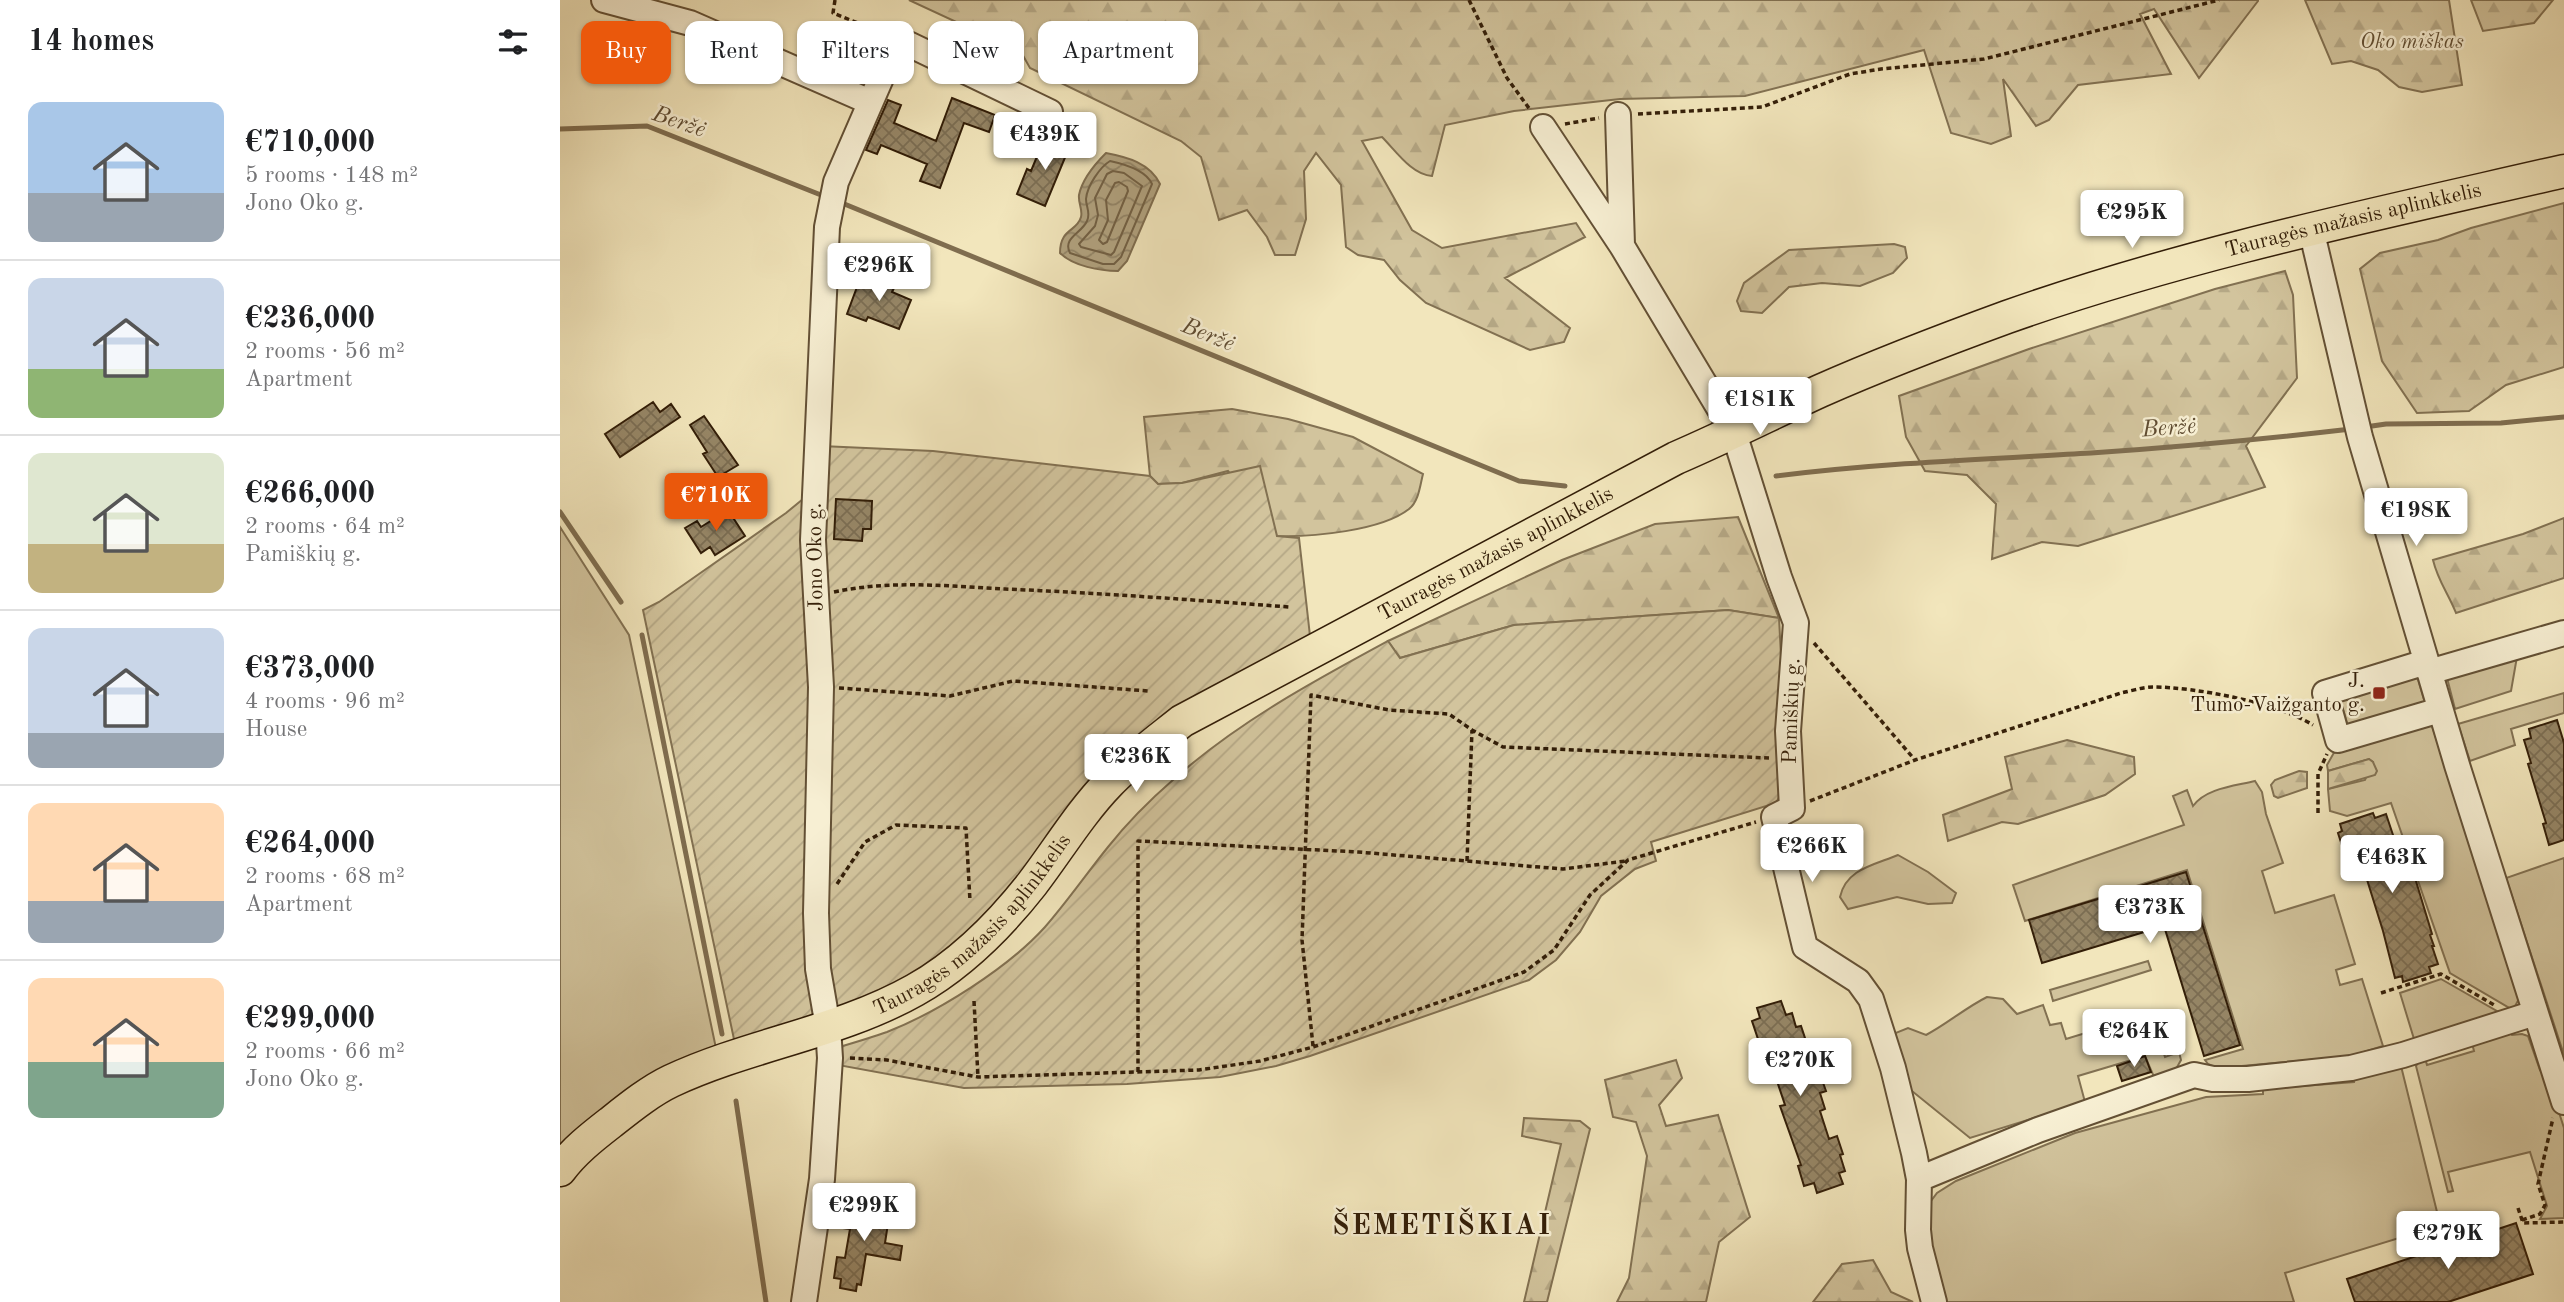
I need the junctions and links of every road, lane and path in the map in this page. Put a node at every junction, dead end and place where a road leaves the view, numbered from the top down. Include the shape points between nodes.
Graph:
1 (604, 0) edge
2 (835, 0) edge
3 (1469, 0) edge
4 (2219, 0) edge
5 (853, 21) edge
6 (914, 47) edge
7 (878, 84) edge
8 (870, 102) junction
9 (1051, 112) dead end
10 (1618, 115) junction
11 (1543, 127) junction
12 (2564, 171) edge
13 (2311, 229) junction
14 (1622, 246) junction
15 (1734, 433) junction
16 (815, 596) junction
17 (1289, 607) dead end
18 (1796, 623) junction
19 (2564, 632) edge
20 (2428, 667) junction
21 (821, 687) junction
22 (1149, 691) dead end
23 (2440, 710) junction
24 (1472, 730) junction
25 (2338, 740) junction
26 (1788, 759) junction
27 (1916, 760) junction
28 (1783, 812) junction
29 (2318, 813) dead end
30 (1304, 849) junction
31 (1628, 860) junction
32 (1467, 861) junction
33 (970, 901) dead end
34 (816, 913) junction
35 (2381, 993) dead end
36 (974, 1001) dead end
37 (2535, 1013) junction
38 (2511, 1021) junction
39 (828, 1027) junction
40 (1313, 1047) junction
41 (830, 1058) junction
42 (1138, 1072) junction
43 (978, 1077) junction
44 (2562, 1090) edge
45 (2564, 1114) edge
46 (560, 1170) edge
47 (1919, 1179) junction
48 (2518, 1208) dead end
49 (2522, 1220) junction
50 (2564, 1222) edge
51 (804, 1302) edge
52 (1934, 1302) edge

1 - 8 street via 690,23
2 - 5 path via 833,13
3 - 11 path via 1507,78
4 - 10 path via 1984,59 1850,74 1762,107
6 - 9 street
7 - 8 street, Jono Oko g.
8 - 16 street, Jono Oko g. via 836,182 827,227 813,540
10 - 11 path
10 - 14 street
11 - 14 street, Pamiškių g.
12 - 13 main road, Tauragės mažasis aplinkkelis
13 - 15 main road, Tauragės mažasis aplinkkelis via 2128,278 2008,317 1820,391
13 - 20 street via 2357,426
14 - 15 street, Pamiškių g.
15 - 18 street, Pamiškių g.
15 - 39 main road, Tauragės mažasis aplinkkelis via 1676,458 1182,721 1109,783 994,929 959,961 915,990
16 - 17 path via 859,587 931,585
16 - 21 street, Jono Oko g.
18 - 26 street, Pamiškių g.
18 - 27 path
19 - 20 street
20 - 23 street
20 - 25 street via 2325,693
21 - 22 path via 950,696 1013,681
21 - 34 street, Jono Oko g.
23 - 25 street
23 - 37 street
24 - 26 path via 1503,747
24 - 30 path via 1448,714 1389,710 1311,695
24 - 32 path
25 - 27 path via 2302,718 2235,698 2150,687
25 - 29 path via 2318,774
26 - 28 street, Pamiškių g.
27 - 28 path
28 - 31 path
28 - 47 street, Pamiškių g. via 1805,947 1857,981 1871,999
30 - 32 path
30 - 40 path via 1301,940
30 - 42 path via 1138,841
31 - 32 path via 1563,869
31 - 40 path via 1590,895 1554,950 1524,972
33 - 34 path via 966,828 896,825 865,842
34 - 39 street, Jono Oko g. via 818,969
35 - 38 path via 2441,974 2509,1014
36 - 43 path
37 - 38 street
37 - 44 street
38 - 47 street via 2351,1068 2248,1079 2193,1075 2038,1130
39 - 41 street, Jono Oko g.
39 - 46 main road, Tauragės mažasis aplinkkelis via 668,1082 591,1138
40 - 42 path via 1199,1070
41 - 43 path via 887,1060
41 - 51 street, Jono Oko g. via 822,1179
42 - 43 path
45 - 49 path via 2553,1117 2538,1184 2545,1205 2540,1214
47 - 52 street, Pamiškių g. via 1919,1239
48 - 49 path
49 - 50 path

